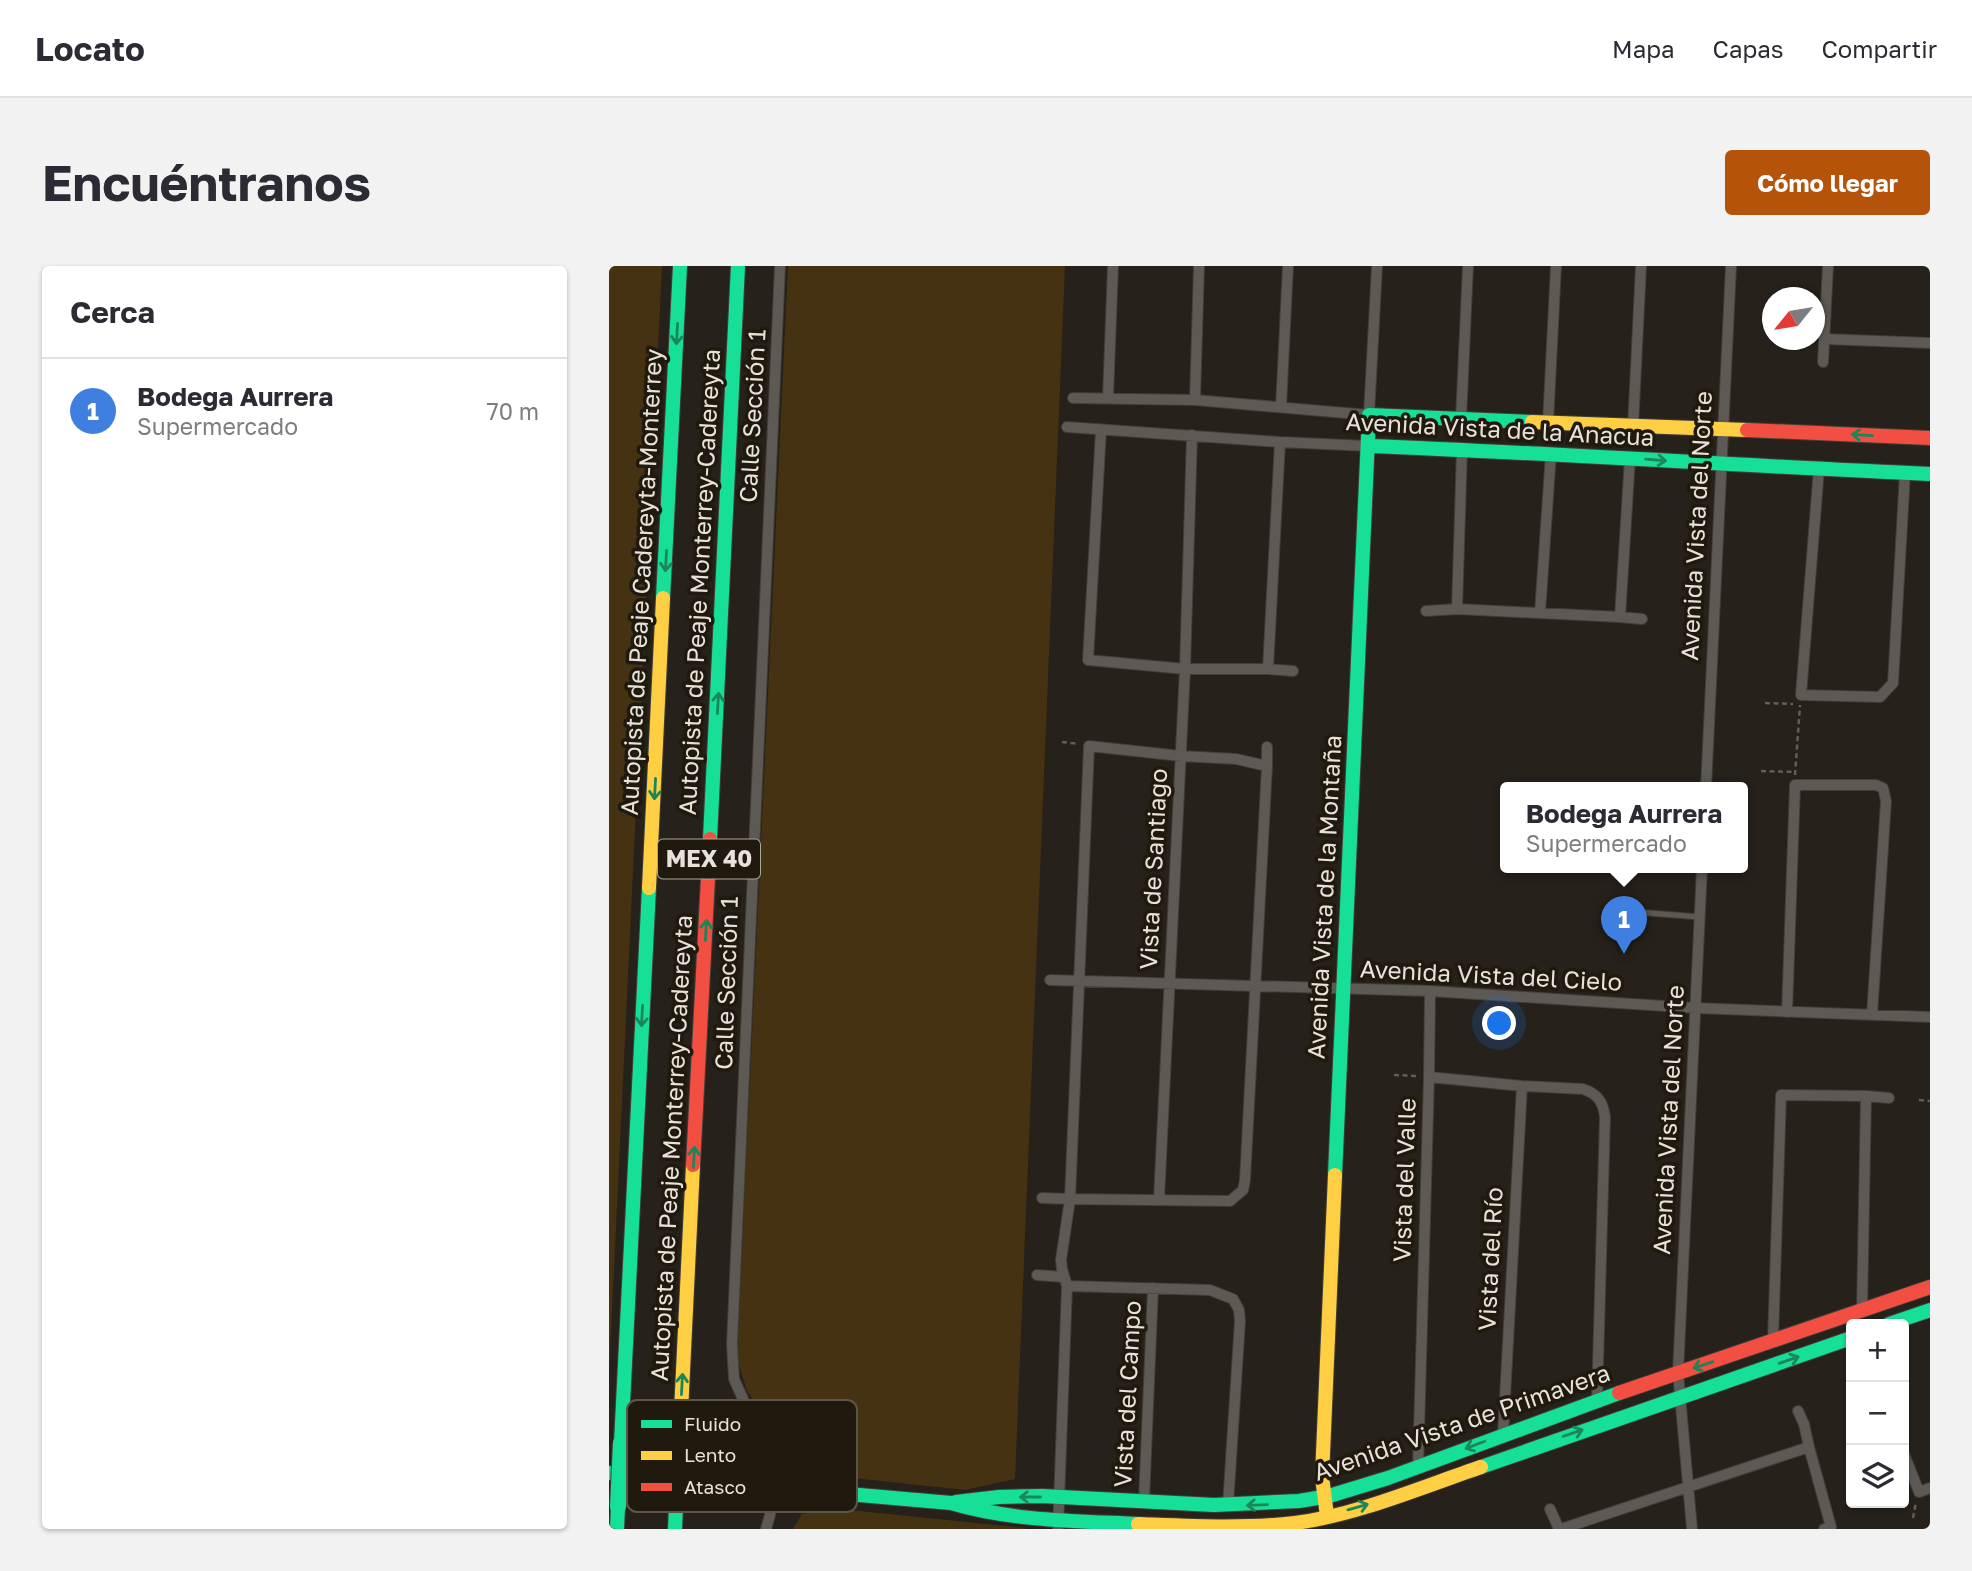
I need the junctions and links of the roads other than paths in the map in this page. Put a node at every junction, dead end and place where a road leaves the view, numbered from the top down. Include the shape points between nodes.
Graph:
1 (680, 266) edge
2 (738, 266) edge
3 (780, 266) edge
4 (1114, 266) edge
5 (1199, 266) edge
6 (1289, 266) edge
7 (1377, 266) edge
8 (1468, 266) edge
9 (1556, 266) edge
10 (1640, 266) edge
11 (1731, 266) edge
12 (1828, 266) edge
13 (1825, 339) joint
14 (1930, 343) edge
15 (1824, 350) edge
16 (1822, 362) dead end
17 (1108, 397) junction
18 (1073, 398) dead end
19 (1195, 400) junction
20 (1281, 407) junction
21 (1369, 415) junction
22 (1461, 419) junction
23 (1548, 423) junction
24 (1067, 426) dead end
25 (1633, 427) junction
26 (1724, 428) junction
27 (1101, 430) junction
28 (1192, 435) junction
29 (1930, 438) edge
30 (1280, 442) junction
31 (1368, 446) junction
32 (1462, 449) junction
33 (1551, 453) junction
34 (1630, 458) junction
35 (1720, 465) junction
36 (1819, 468) junction
37 (1905, 472) junction
38 (1930, 474) edge
39 (1457, 609) junction
40 (1426, 611) dead end
41 (1540, 612) junction
42 (1620, 617) junction
43 (1641, 619) dead end
44 (1185, 669) junction
45 (1268, 669) junction
46 (1293, 671) dead end
47 (1267, 747) dead end
48 (1181, 756) junction
49 (1267, 766) junction
50 (1706, 782) edge
51 (1702, 873) edge
52 (1611, 910) dead end
53 (1700, 917) junction
54 (1050, 980) dead end
55 (1079, 981) junction
56 (1168, 984) junction
57 (1254, 986) junction
58 (1344, 989) junction
59 (1430, 991) junction
60 (1696, 1008) junction
61 (1787, 1012) junction
62 (1872, 1015) junction
63 (1930, 1017) edge
64 (1429, 1077) junction
65 (1522, 1086) junction
66 (1866, 1096) junction
67 (1889, 1098) dead end
68 (1042, 1198) dead end
69 (1070, 1199) junction
70 (1159, 1199) junction
71 (1037, 1275) dead end
72 (1065, 1282) junction
73 (1930, 1287) edge
74 (1153, 1288) junction
75 (1862, 1310) junction
76 (1930, 1310) edge
77 (1904, 1319) edge
78 (1773, 1340) junction
79 (1846, 1340) edge
80 (1678, 1373) junction
81 (1680, 1398) junction
82 (682, 1400) edge
83 (743, 1400) edge
84 (1597, 1400) junction
85 (1798, 1411) dead end
86 (1503, 1434) junction
87 (1808, 1447) junction
88 (1418, 1467) junction
89 (1909, 1467) edge
90 (609, 1473) edge
91 (627, 1474) edge
92 (1688, 1485) junction
93 (1930, 1488) edge
94 (857, 1494) edge
95 (1323, 1497) junction
96 (1060, 1498) junction
97 (1144, 1501) junction
98 (951, 1503) junction
99 (1228, 1505) junction
100 (1550, 1509) dead end
101 (770, 1512) edge
102 (1329, 1523) edge
103 (1059, 1524) edge
104 (1143, 1527) edge
105 (617, 1529) edge
106 (766, 1529) edge
107 (1560, 1529) edge
108 (1692, 1529) edge
109 (1824, 1529) edge

1 -> 105 main road, Autopista de Peaje Cadereyta-Monterrey / MEX 40, bridge
82 -> 2 main road, Autopista de Peaje Monterrey-Cadereyta / MEX 40, bridge
3 - 83 street, Calle Sección 1 via 732,1344 734,1379
4 - 17 street
5 - 19 street
6 - 20 street
7 - 21 street, Avenida Vista de la Montaña
8 - 22 street
9 - 23 street
10 - 25 street
11 - 26 street, Avenida Vista del Norte
12 - 13 street
13 - 14 street
15 - 16 street
17 - 18 street, Avenida Vista de la Anacua
17 - 19 street, Avenida Vista de la Anacua
19 - 20 street, Avenida Vista de la Anacua
20 - 21 street, Avenida Vista de la Anacua
21 - 22 main road, Avenida Vista de la Anacua
21 - 31 main road, Avenida Vista de la Montaña
22 - 23 main road, Avenida Vista de la Anacua
23 - 25 main road, Avenida Vista de la Anacua
24 - 27 street, Avenida Vista de la Anacua
25 - 26 main road, Avenida Vista de la Anacua
29 -> 26 main road, Avenida Vista de la Anacua
26 - 35 street, Avenida Vista del Norte
27 - 28 street, Avenida Vista de la Anacua
27 - 44 street via 1088,660
28 - 30 street, Avenida Vista de la Anacua
28 - 44 street, Vista de Santiago
30 - 31 street, Avenida Vista de la Anacua
30 - 45 street
31 - 32 main road, Avenida Vista de la Anacua
31 - 58 main road, Avenida Vista de la Montaña
32 - 33 main road, Avenida Vista de la Anacua
32 - 39 street
33 - 34 main road, Avenida Vista de la Anacua
33 - 41 street
34 -> 35 main road, Avenida Vista de la Anacua
34 - 42 street
35 - 36 main road, Avenida Vista de la Anacua
35 - 50 street, Avenida Vista del Norte
36 - 37 main road, Avenida Vista de la Anacua
36 - 37 street via 1801,700 1880,698 1893,683
37 - 38 main road, Avenida Vista de la Anacua
39 - 40 street
39 - 41 street
41 - 42 street
42 - 43 street
44 - 45 street
44 - 48 street, Vista de Santiago
45 - 46 street
47 - 49 street
48 - 49 street
48 - 55 street via 1089,746
48 - 56 street, Vista de Santiago
49 - 57 street
51 - 53 street, Avenida Vista del Norte
52 - 53 lane
53 - 60 street, Avenida Vista del Norte
54 - 55 street, Avenida Vista del Cielo
55 - 56 street, Avenida Vista del Cielo
55 - 69 street
56 - 57 street, Avenida Vista del Cielo
56 - 70 street, Vista de Santiago
57 - 58 street, Avenida Vista del Cielo
57 - 70 street via 1243,1190 1230,1201
58 - 59 street, Avenida Vista del Cielo
58 - 95 main road, Avenida Vista de la Montaña via 1333,1170
59 - 60 street, Avenida Vista del Cielo
59 - 64 street
60 - 61 street, Avenida Vista del Cielo
60 - 80 street, Avenida Vista del Norte
61 - 62 street, Avenida Vista del Cielo
61 - 62 street via 1795,785 1876,785 1885,793
62 - 63 street, Avenida Vista del Cielo
64 - 65 street, Vista del Valle
64 - 88 street, Vista del Valle
65 - 84 street, Vista del Valle via 1583,1089 1593,1092 1604,1108
65 - 86 street, Vista del Río
66 - 67 street
66 - 75 street
66 - 78 street via 1781,1095
68 - 69 street
69 - 70 street
69 - 72 street via 1062,1245
71 - 72 street
72 - 74 street
72 - 96 street
73 - 75 main road, Avenida Vista de Primavera
74 - 97 street, Vista del Campo
74 - 99 street via 1220,1292 1233,1298 1239,1310
75 - 78 main road, Avenida Vista de Primavera
76 - 77 main road
78 -> 80 main road, Avenida Vista de Primavera
81 -> 79 main road, Avenida Vista de Primavera
80 - 81 street, Avenida Vista del Norte
80 - 84 main road, Avenida Vista de Primavera
81 - 92 street, Avenida Vista del Norte
102 -> 81 main road, Avenida Vista de Primavera
84 - 86 main road, Avenida Vista de Primavera
85 - 87 street
86 -> 88 main road, Avenida Vista de Primavera
87 - 92 street
87 - 109 street via 1831,1527
88 - 95 main road, Avenida Vista de Primavera
89 - 93 street via 1919,1492
90 - 91 main road, Avenida Vista de Primavera
92 - 107 street
92 - 108 street, Avenida Vista del Norte
94 - 98 main road, Avenida Vista de Primavera
95 -> 99 main road, Avenida Vista de Primavera
95 - 102 main road, Avenida Vista de la Montaña
96 - 97 main road, Avenida Vista de Primavera
96 -> 98 main road, Avenida Vista de Primavera
96 - 103 street
97 - 99 main road, Avenida Vista de Primavera
98 - 103 main road, Avenida Vista de Primavera
100 - 107 street
101 - 106 street, Calle Sección 1
102 - 104 main road, Avenida Vista de Primavera
103 - 104 main road, Avenida Vista de Primavera

